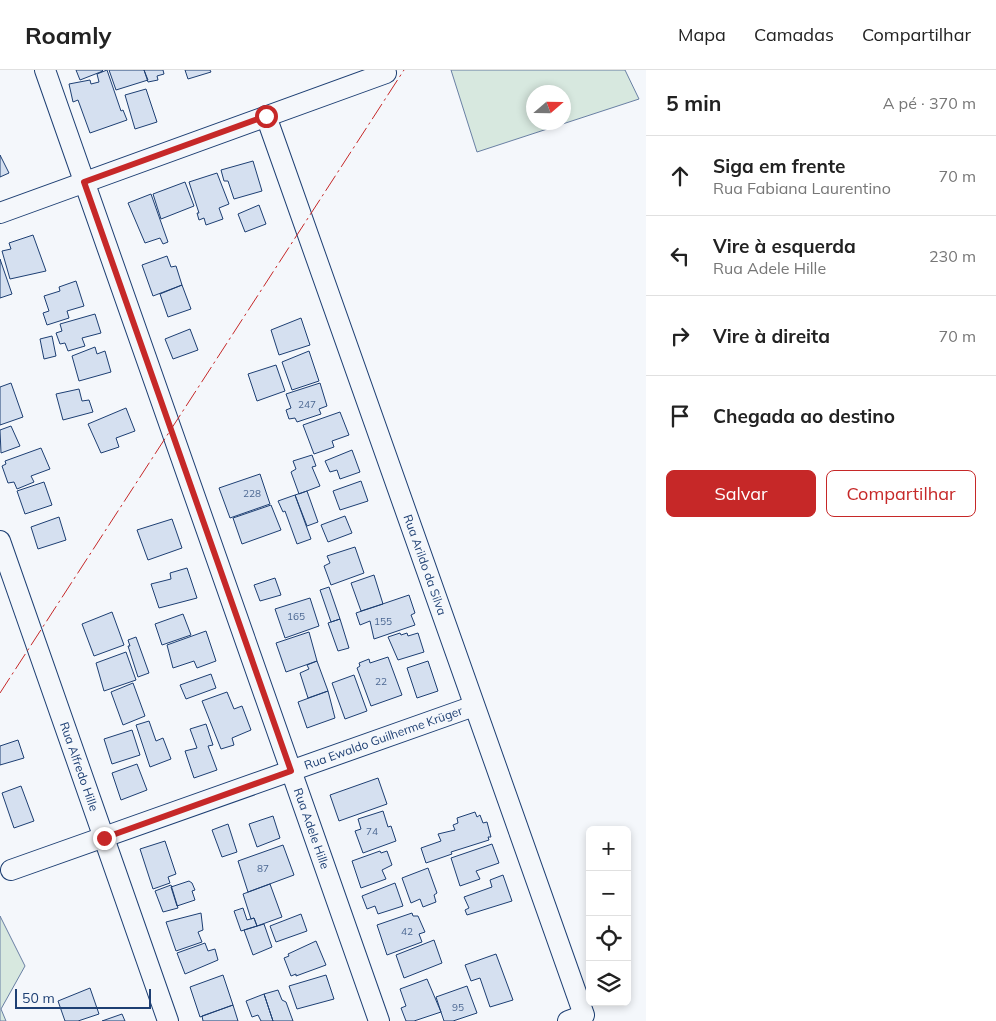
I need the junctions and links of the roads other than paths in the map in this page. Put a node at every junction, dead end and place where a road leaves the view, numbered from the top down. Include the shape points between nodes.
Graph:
1 (45, 70) edge
2 (386, 73) dead end
3 (266, 116) junction
4 (84, 182) junction
5 (0, 213) edge
6 (0, 541) edge
7 (474, 706) junction
8 (291, 771) junction
9 (104, 838) junction
10 (11, 870) dead end
11 (576, 1018) edge
12 (168, 1021) edge
13 (379, 1021) edge

1 - 4 street, Rua Adele Hille
2 - 3 street
3 - 4 street
3 - 7 street, Rua Arildo da Silva
4 - 5 street
4 - 8 street, Rua Adele Hille
6 - 9 street, Rua Alfredo Hille
7 - 8 street, Rua Ewaldo Guilherme Krüger
7 - 11 street, Rua Arildo da Silva
8 - 9 street, Rua Ewaldo Guilherme Krüger
8 - 13 street, Rua Adele Hille
9 - 10 street, Rua Ewaldo Guilherme Krüger
9 - 12 street, Rua Alfredo Hille

